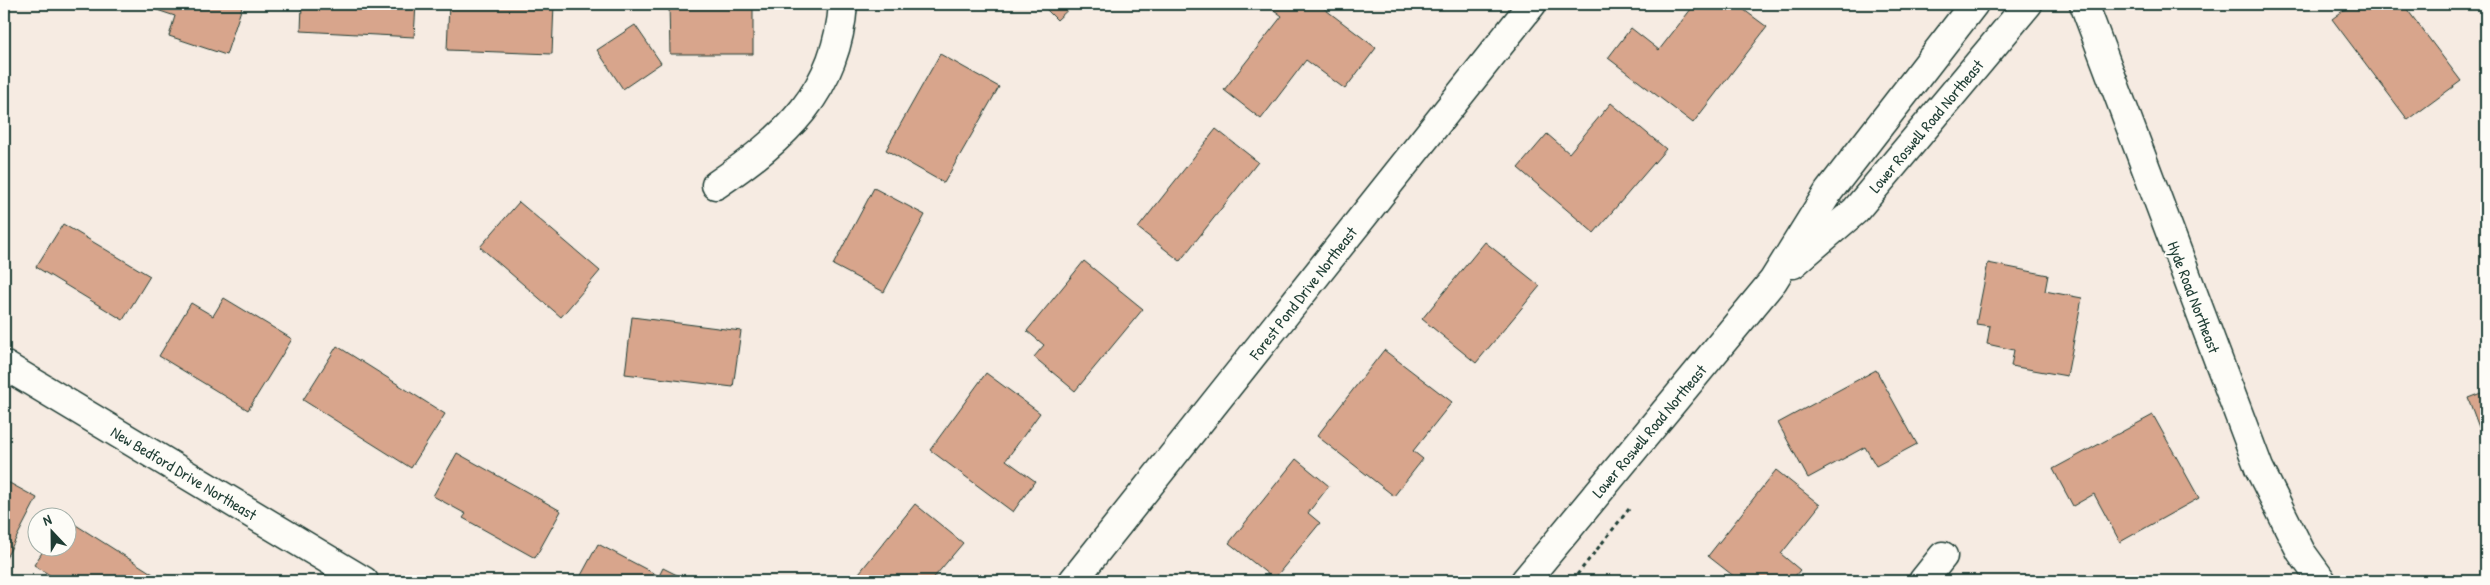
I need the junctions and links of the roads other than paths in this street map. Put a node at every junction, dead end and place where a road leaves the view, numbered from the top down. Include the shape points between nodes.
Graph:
1 (843, 4) edge
2 (1532, 4) edge
3 (1974, 4) edge
4 (2028, 4) edge
5 (2084, 4) edge
6 (716, 185) dead end
7 (1773, 282) junction
8 (4, 365) edge
9 (1943, 556) dead end
10 (364, 581) edge
11 (1073, 581) edge
12 (1526, 581) edge
13 (1923, 581) edge
14 (2322, 581) edge

1 - 6 street via 838,43 830,65 805,110 745,165
2 - 11 street, Forest Pond Drive Northeast
3 - 7 street, Lower Roswell Road Northeast via 1829,192
4 - 7 street, Lower Roswell Road Northeast via 1855,211
5 - 14 street, Hyde Road Northeast via 2259,468 2301,552
7 - 12 street, Lower Roswell Road Northeast
8 - 10 street, New Bedford Drive Northeast
9 - 13 street

